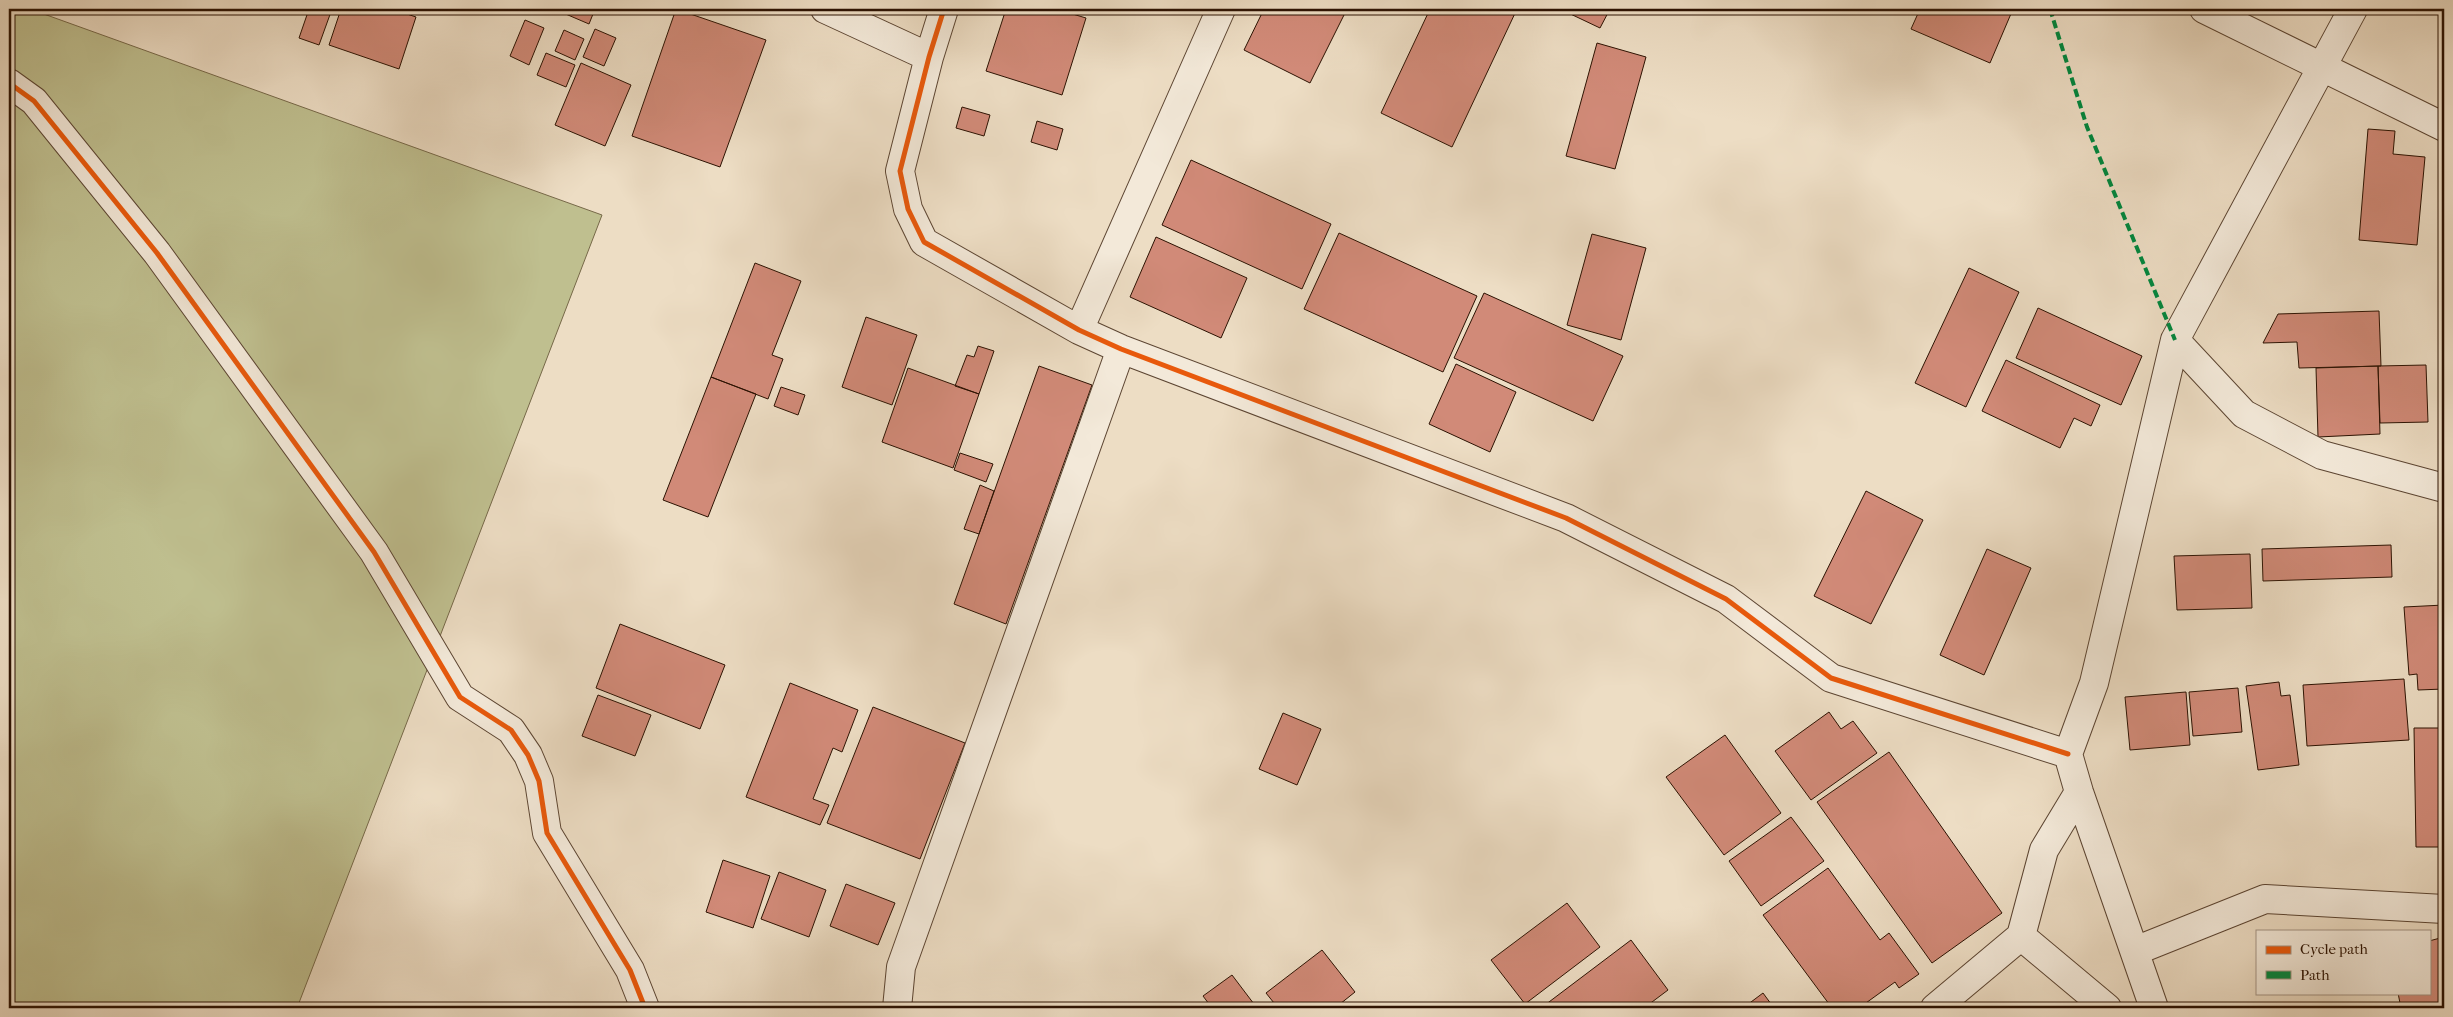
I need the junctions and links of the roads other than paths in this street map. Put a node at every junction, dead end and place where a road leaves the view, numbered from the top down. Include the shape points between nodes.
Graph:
1 (825, 9) edge
2 (944, 9) edge
3 (1221, 9) edge
4 (2204, 9) edge
5 (2353, 9) edge
6 (929, 57) junction
7 (2322, 68) junction
8 (9, 84) edge
9 (2444, 127) edge
10 (1079, 330) junction
11 (2175, 340) junction
12 (1121, 350) junction
13 (2444, 488) edge
14 (2068, 754) junction
15 (2079, 792) junction
16 (2444, 909) edge
17 (2021, 936) junction
18 (2135, 951) junction
19 (645, 1008) edge
20 (897, 1008) edge
21 (1935, 1008) edge
22 (2108, 1008) edge
23 (2154, 1008) edge

1 - 6 street
2 - 6 street
3 - 10 street
4 - 7 street
5 - 7 street
6 - 10 street via 900,171 908,209 924,242
7 - 9 street
7 - 11 street
8 - 19 street via 34,101 157,253 374,552 460,698 511,730 528,756 539,782 547,833 630,970
10 - 12 street
11 - 13 street via 2244,414 2322,455
11 - 14 street via 2094,683
12 - 14 street via 1566,518 1726,598 1831,678
12 - 20 street via 901,967
14 - 15 street
15 - 17 street via 2044,850
15 - 18 street
16 - 18 street via 2265,899
17 - 21 street
17 - 22 street
18 - 23 street

